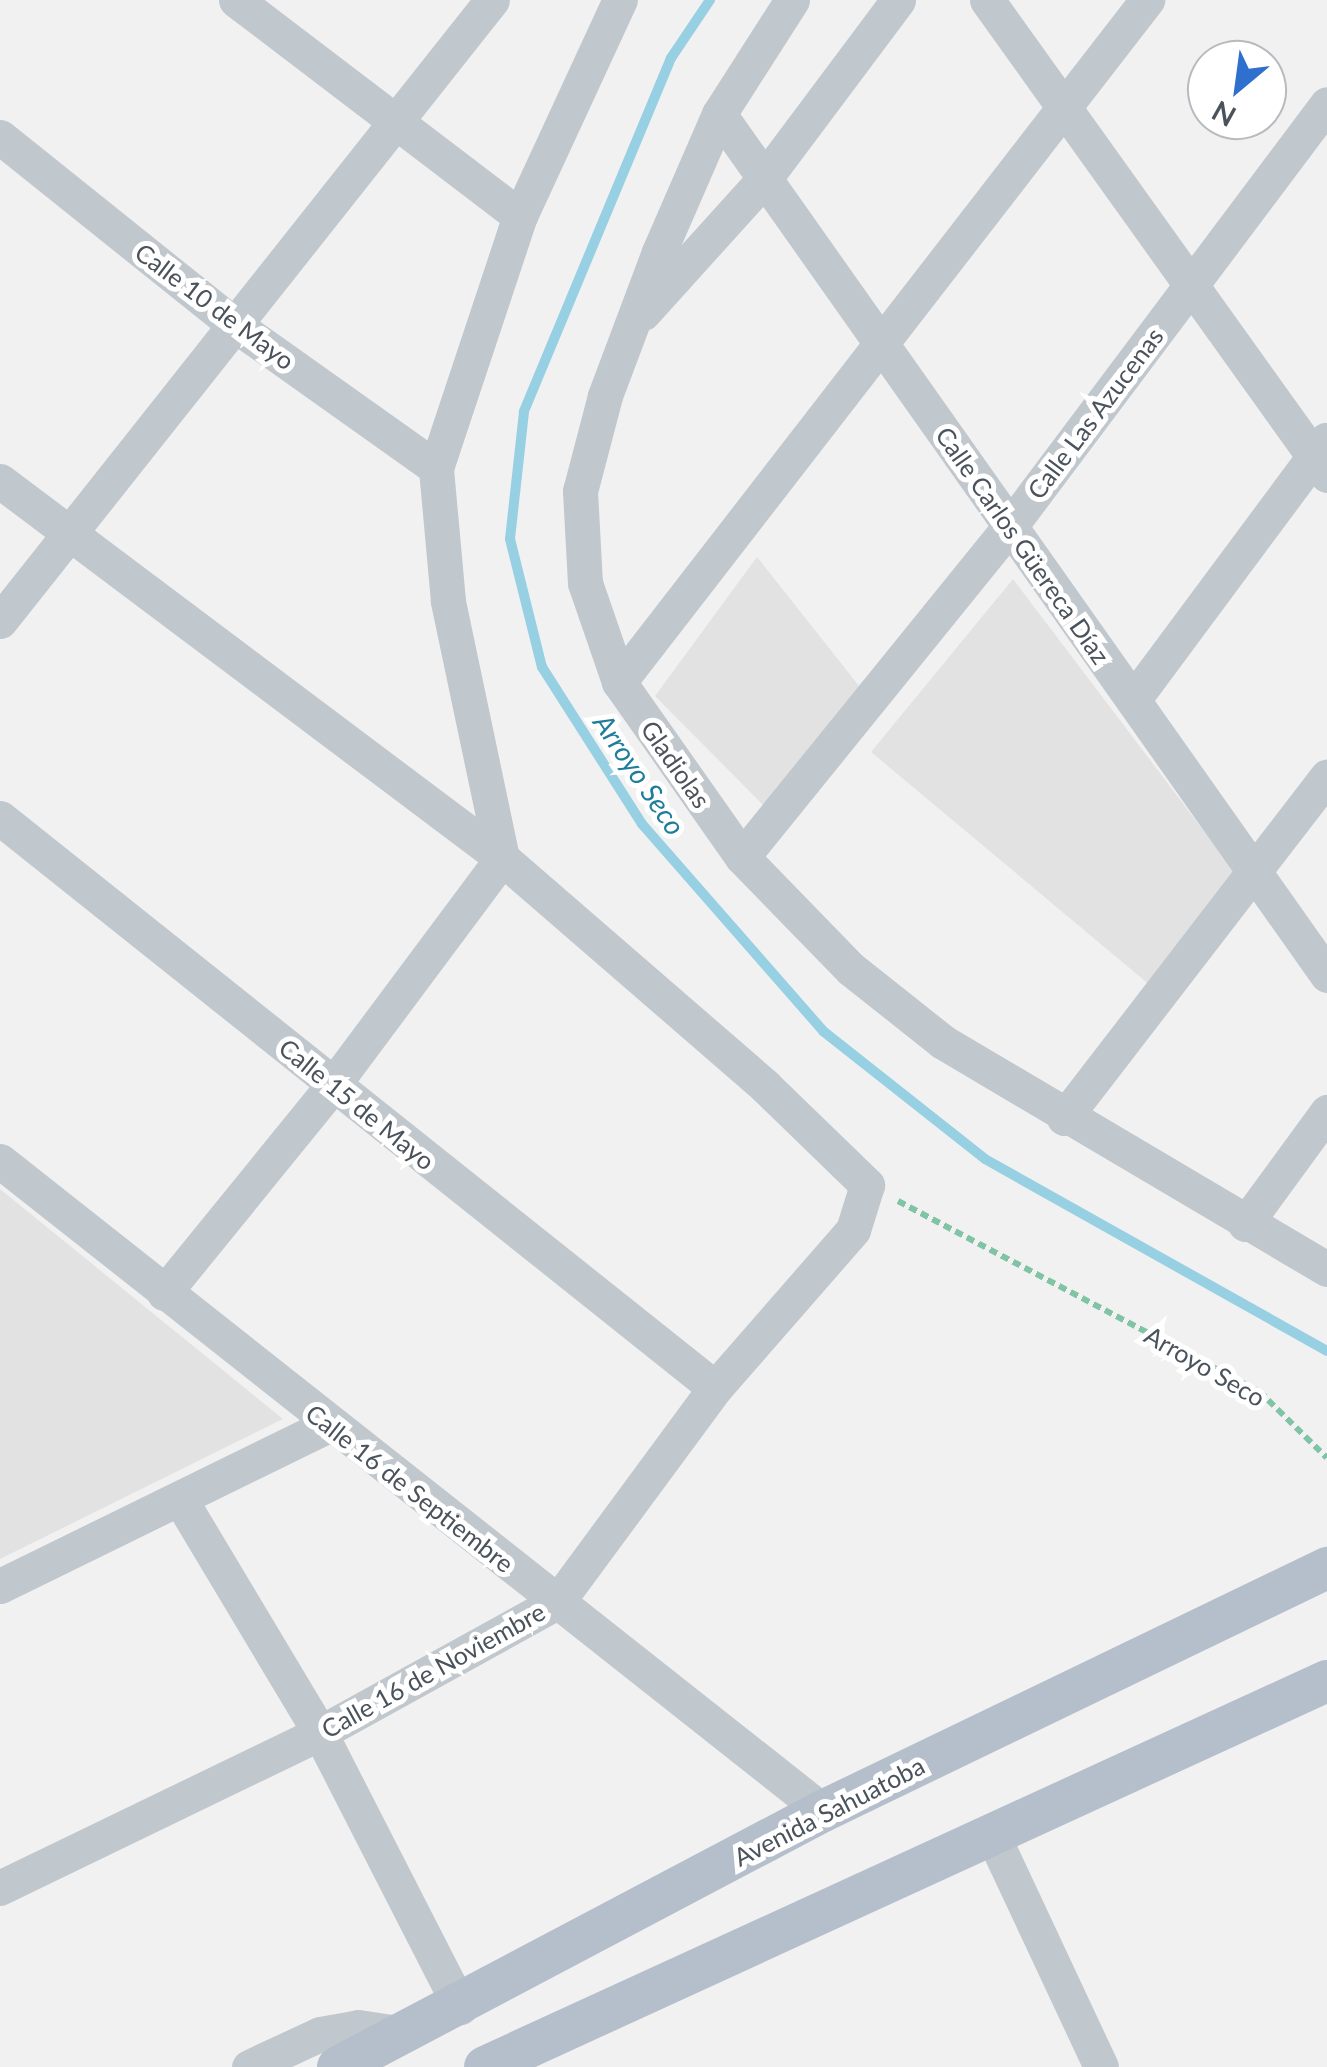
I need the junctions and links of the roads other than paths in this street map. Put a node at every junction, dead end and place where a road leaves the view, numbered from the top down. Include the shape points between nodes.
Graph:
1 (236, 0) edge
2 (492, 0) edge
3 (620, 0) edge
4 (792, 0) edge
5 (898, 0) edge
6 (987, 0) edge
7 (1147, 0) edge
8 (1327, 104) edge
9 (1064, 108) junction
10 (720, 114) junction
11 (393, 124) junction
12 (0, 137) edge
13 (765, 178) junction
14 (520, 216) junction
15 (1192, 283) junction
16 (235, 325) junction
17 (631, 326) junction
18 (880, 346) junction
19 (1323, 456) edge
20 (436, 468) junction
21 (0, 481) edge
22 (1011, 525) junction
23 (68, 535) junction
24 (0, 621) edge
25 (619, 682) junction
26 (1132, 700) junction
27 (1327, 776) edge
28 (0, 818) edge
29 (742, 857) junction
30 (502, 858) junction
31 (1255, 873) junction
32 (1327, 976) edge
33 (334, 1085) junction
34 (1327, 1112) edge
35 (1064, 1118) junction
36 (0, 1160) edge
37 (1245, 1224) junction
38 (1327, 1269) edge
39 (164, 1293) junction
40 (714, 1388) junction
41 (328, 1425) junction
42 (180, 1498) junction
43 (1326, 1568) edge
44 (0, 1586) edge
45 (557, 1602) junction
46 (1327, 1680) edge
47 (320, 1734) junction
48 (823, 1812) junction
49 (990, 1832) junction
50 (0, 1888) edge
51 (460, 2007) junction
52 (405, 2034) junction
53 (249, 2067) edge
54 (338, 2067) edge
55 (485, 2067) edge
56 (1101, 2067) edge

1 - 11 street
2 - 11 street
3 - 14 street
4 - 10 street, Gladiolas
5 - 13 street
6 - 9 street
7 - 9 street
8 - 15 street, Calle Las Azucenas
9 - 15 street
9 - 18 street
10 - 13 street, Calle Carlos Güereca Díaz
10 - 17 street, Gladiolas
11 - 14 street
11 - 16 street
12 - 16 street, Calle 10 de Mayo
13 - 17 street
13 - 18 street, Calle Carlos Güereca Díaz
14 - 20 street
15 - 19 street
15 - 22 street, Calle Las Azucenas
16 - 20 street, Calle 10 de Mayo
16 - 23 street
17 - 25 street, Gladiolas via 580,491 584,583
18 - 22 street, Calle Carlos Güereca Díaz
18 - 25 street
19 - 26 street
20 - 30 street via 448,601
21 - 23 street
22 - 26 street, Calle Carlos Güereca Díaz
22 - 29 street, Calle Las Azucenas
23 - 24 street
23 - 30 street
25 - 29 street, Gladiolas
26 - 31 street, Calle Carlos Güereca Díaz
27 - 31 street
28 - 33 street, Calle 15 de Mayo
29 - 35 street, Gladiolas via 851,969 943,1042
30 - 33 street
30 - 40 street, Calle 16 de Noviembre via 766,1087 867,1185 853,1230
31 - 32 street, Calle Carlos Güereca Díaz
31 - 35 street
33 - 39 street
33 - 40 street, Calle 15 de Mayo
34 - 37 street
35 - 37 street, Gladiolas
36 - 39 street, Calle 16 de Septiembre
37 - 38 street, Gladiolas
39 - 41 street, Calle 16 de Septiembre
40 - 45 street, Calle 16 de Noviembre
41 - 42 street
41 - 45 street, Calle 16 de Septiembre
42 - 44 street
42 - 47 street
43 - 48 main road, Avenida Sahuatoba
45 - 47 street, Calle 16 de Noviembre
45 - 48 street, Calle 16 de Septiembre
46 - 49 main road
47 - 50 street, Calle 16 de Noviembre
47 - 51 street
48 - 51 main road, Avenida Sahuatoba
49 - 55 main road
49 - 56 street
51 - 52 main road, Avenida Sahuatoba
52 - 53 street via 358,2027 320,2034
52 - 54 main road, Avenida Sahuatoba

